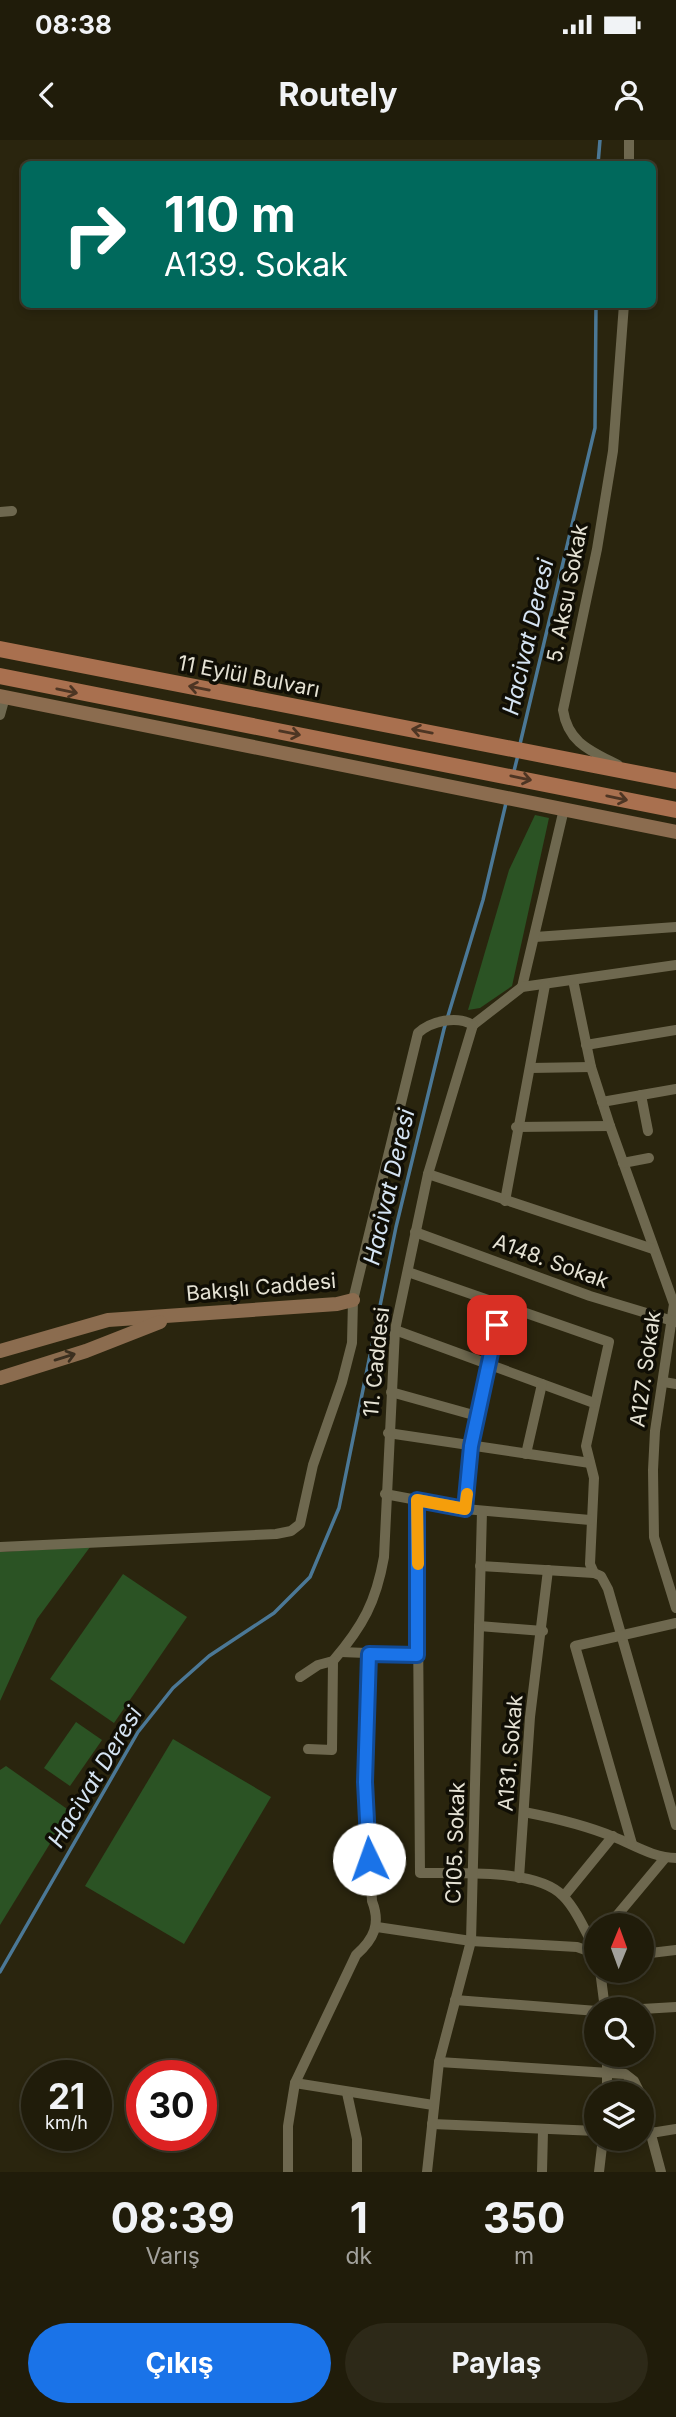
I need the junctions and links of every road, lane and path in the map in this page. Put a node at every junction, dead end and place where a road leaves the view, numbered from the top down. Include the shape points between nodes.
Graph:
1 (629, 140) edge
2 (629, 161) edge
3 (624, 308) edge
4 (12, 511) dead end
5 (0, 512) edge
6 (0, 649) edge
7 (0, 676) edge
8 (2, 697) edge
9 (0, 715) edge
10 (630, 771) junction
11 (676, 781) edge
12 (558, 808) junction
13 (676, 810) edge
14 (676, 832) edge
15 (676, 927) edge
16 (535, 937) junction
17 (676, 965) edge
18 (573, 980) junction
19 (545, 985) junction
20 (522, 987) junction
21 (469, 1022) junction
22 (676, 1030) edge
23 (586, 1045) junction
24 (591, 1067) junction
25 (530, 1068) junction
26 (676, 1089) edge
27 (641, 1096) junction
28 (603, 1102) junction
29 (610, 1126) junction
30 (516, 1127) junction
31 (648, 1131) dead end
32 (649, 1158) dead end
33 (623, 1163) junction
34 (428, 1174) junction
35 (505, 1201) junction
36 (415, 1232) junction
37 (653, 1249) junction
38 (408, 1272) junction
39 (675, 1299) edge
40 (353, 1300) junction
41 (502, 1306) junction
42 (174, 1316) junction
43 (674, 1321) edge
44 (395, 1330) junction
45 (0, 1351) edge
46 (488, 1362) junction
47 (0, 1378) edge
48 (664, 1382) junction
49 (542, 1384) junction
50 (676, 1384) edge
51 (391, 1392) junction
52 (594, 1402) junction
53 (477, 1416) junction
54 (388, 1433) junction
55 (471, 1446) junction
56 (526, 1454) junction
57 (590, 1463) junction
58 (385, 1494) junction
59 (417, 1500) junction
60 (465, 1509) junction
61 (482, 1511) junction
62 (590, 1520) junction
63 (0, 1547) edge
64 (480, 1566) junction
65 (548, 1570) junction
66 (594, 1573) junction
67 (676, 1608) edge
68 (676, 1623) edge
69 (479, 1626) junction
70 (542, 1632) junction
71 (622, 1637) junction
72 (341, 1652) junction
73 (369, 1654) junction
74 (417, 1655) junction
75 (333, 1661) junction
76 (300, 1677) dead end
77 (308, 1749) dead end
78 (524, 1812) junction
79 (676, 1825) edge
80 (613, 1836) junction
81 (632, 1844) junction
82 (670, 1858) edge
83 (475, 1874) junction
84 (519, 1878) junction
85 (564, 1896) junction
86 (620, 1913) edge
87 (377, 1927) junction
88 (584, 1931) edge
89 (471, 1941) junction
90 (584, 1949) edge
91 (676, 1950) edge
92 (654, 1953) edge
93 (455, 2000) junction
94 (676, 2007) edge
95 (654, 2009) edge
96 (584, 2010) edge
97 (439, 2062) junction
98 (608, 2067) edge
99 (608, 2072) junction
100 (608, 2081) edge
101 (634, 2081) edge
102 (295, 2083) junction
103 (347, 2093) junction
104 (433, 2105) junction
105 (432, 2124) junction
106 (676, 2129) edge
107 (543, 2131) junction
108 (584, 2131) edge
109 (654, 2132) edge
110 (654, 2147) edge
111 (601, 2151) edge
112 (288, 2172) edge
113 (358, 2172) edge
114 (427, 2172) edge
115 (542, 2172) edge
116 (599, 2172) edge
117 (661, 2172) edge

1 - 2 street
3 - 10 street, 5. Aksu Sokak via 613,451 564,710 566,727 577,740
4 - 5 street
10 -> 6 main road, 11 Eylül Bulvarı
7 -> 13 main road
8 - 9 street
8 - 12 main road
10 - 11 main road
12 - 14 main road
12 - 16 street
15 - 16 street
16 - 20 street
17 - 18 street
18 - 19 street
18 - 23 street, A127. Sokak
19 - 20 street
19 - 25 street
20 - 21 street
21 - 34 street, 11. Caddesi
21 - 40 street via 429,1023 418,1033
22 - 23 street
23 - 24 street, A127. Sokak
24 - 25 street
24 - 28 street, A127. Sokak
25 - 30 street
26 - 27 street
27 - 28 street
27 - 31 street
28 - 29 street, A127. Sokak
29 - 30 street
29 - 33 street, A127. Sokak
30 - 35 street
32 - 33 street
33 - 37 street, A127. Sokak
34 - 35 street
34 - 36 street, 11. Caddesi
35 - 37 street
36 - 38 street, 11. Caddesi
36 - 43 street, A148. Sokak via 590,1296
37 - 39 street, A127. Sokak
38 - 41 street
38 - 44 street, 11. Caddesi
39 - 43 street, A127. Sokak
40 - 42 main road, Bakışlı Caddesi
40 - 63 street via 352,1343 342,1382 313,1465 300,1524 291,1531
41 - 46 street
41 - 52 street via 609,1342
42 - 45 main road, Bakışlı Caddesi via 108,1320
47 -> 42 main road, Bakışlı Caddesi
43 - 48 street, A127. Sokak
44 - 46 street
44 - 51 street, 11. Caddesi
46 - 49 street
46 - 53 street
48 - 50 street
48 - 67 street, A127. Sokak via 655,1431 654,1537
49 - 52 street
49 - 56 street
51 - 53 street
51 - 54 street, 11. Caddesi
52 - 57 street via 586,1446
53 - 55 street
54 - 55 street
54 - 58 street, 11. Caddesi
55 - 56 street
55 - 60 street
56 - 57 street
57 - 62 street via 594,1478
58 - 59 street
58 - 72 street, 11. Caddesi via 384,1557 378,1590 369,1613
59 - 60 street
59 - 74 street
60 - 61 street
61 - 62 street
61 - 64 street, C105. Sokak
62 - 66 street
64 - 65 street
64 - 69 street, C105. Sokak
65 - 66 street
65 - 70 street, A131. Sokak
66 - 71 street via 606,1582
68 - 71 street
69 - 70 street
69 - 83 street, C105. Sokak
70 - 78 street, A131. Sokak
71 - 79 street
71 - 81 street via 575,1646
72 - 73 street
72 - 75 street, 11. Caddesi
73 - 74 street
73 - 87 street via 365,1782
74 - 83 street via 420,1873
75 - 76 street, 11. Caddesi
75 - 77 street via 332,1750
78 - 80 street
78 - 84 street, A131. Sokak
80 - 81 street
80 - 85 street
81 - 82 street
82 - 86 street
83 - 84 street
83 - 89 street, C105. Sokak
84 - 85 street via 546,1884
85 - 88 street
87 - 89 street
87 - 102 street via 356,1955
89 - 90 street
89 - 93 street, C105. Sokak
91 - 92 street
93 - 96 street
93 - 97 street, C105. Sokak
94 - 95 street
97 - 99 street
97 - 104 street, C105. Sokak
98 - 99 street
99 - 100 street
99 - 101 street via 625,2074
102 - 103 street
102 - 112 street via 288,2126
103 - 104 street
103 - 113 street via 357,2139
104 - 105 street, C105. Sokak
105 - 107 street
105 - 114 street, C105. Sokak
106 - 109 street
107 - 108 street
107 - 115 street
110 - 117 street
111 - 116 street

